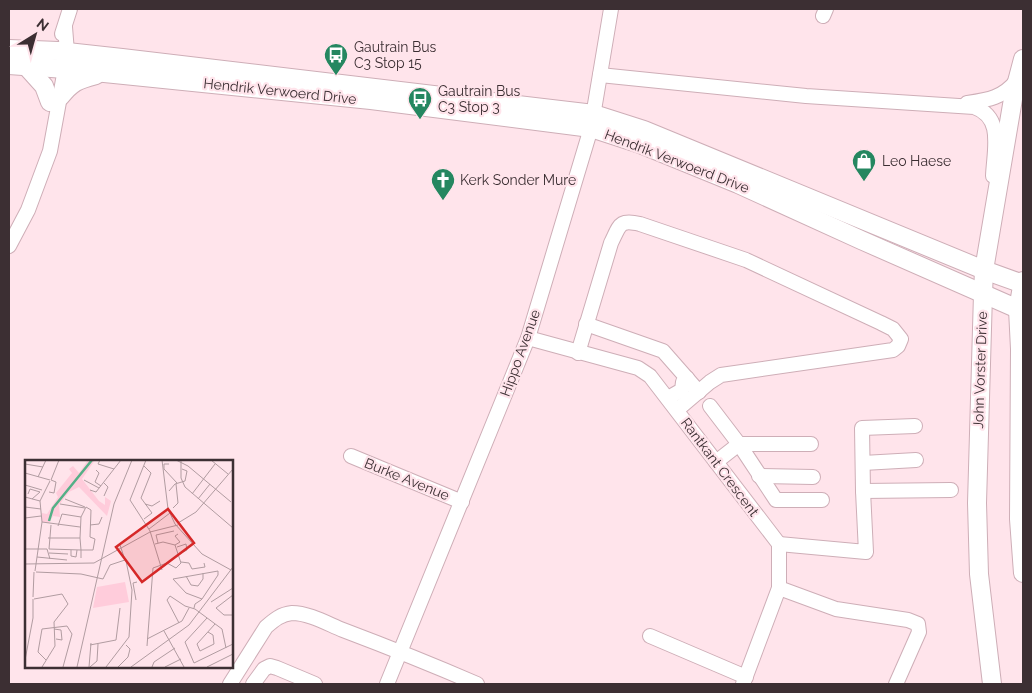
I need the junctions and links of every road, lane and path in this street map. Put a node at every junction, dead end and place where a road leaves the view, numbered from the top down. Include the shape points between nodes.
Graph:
1 (70, 9) edge
2 (610, 9) edge
3 (9, 49) edge
4 (1023, 59) edge
5 (61, 60) junction
6 (17, 66) edge
7 (106, 73) junction
8 (600, 75) junction
9 (1017, 80) junction
10 (55, 99) junction
11 (959, 105) junction
12 (592, 121) junction
13 (992, 225) junction
14 (9, 227) edge
15 (9, 246) edge
16 (984, 270) junction
17 (1023, 283) edge
18 (983, 294) junction
19 (1021, 309) edge
20 (586, 324) junction
21 (528, 338) junction
22 (1022, 346) edge
23 (578, 353) junction
24 (687, 378) junction
25 (699, 392) junction
26 (668, 398) junction
27 (710, 406) dead end
28 (677, 410) junction
29 (915, 426) dead end
30 (739, 444) junction
31 (811, 444) dead end
32 (351, 456) dead end
33 (916, 460) dead end
34 (716, 462) junction
35 (863, 463) junction
36 (759, 476) junction
37 (813, 477) dead end
38 (951, 490) dead end
39 (863, 491) junction
40 (822, 500) dead end
41 (462, 502) junction
42 (779, 544) junction
43 (1023, 573) edge
44 (779, 588) junction
45 (650, 636) dead end
46 (400, 651) junction
47 (744, 681) edge
48 (230, 684) edge
49 (253, 684) edge
50 (315, 684) edge
51 (387, 684) edge
52 (478, 684) edge
53 (896, 684) edge
54 (992, 684) edge

1 - 5 street
2 - 8 street, Hippo Avenue
3 - 5 main road, Hendrik Verwoerd Drive
4 - 9 main road, John Vorster Drive
5 - 6 main road, Hendrik Verwoerd Drive
5 - 7 main road, Hendrik Verwoerd Drive
5 - 10 street
5 - 12 main road, Hendrik Verwoerd Drive
6 - 10 main road via 44,86
7 - 10 main road via 77,80
7 - 12 main road, Hendrik Verwoerd Drive
8 - 11 street via 806,96
8 - 12 street, Hippo Avenue
9 - 11 street via 1000,96
9 - 13 main road, John Vorster Drive
10 - 14 street via 32,178
10 - 15 street via 54,131 45,168
11 - 13 street via 986,112 994,125
12 - 16 main road, Hendrik Verwoerd Drive via 662,137
12 - 18 main road, Hendrik Verwoerd Drive
12 - 21 street, Hippo Avenue
13 - 16 main road, John Vorster Drive
16 - 17 main road, Hendrik Verwoerd Drive
16 - 18 main road, John Vorster Drive
17 - 19 main road
18 - 19 main road, Hendrik Verwoerd Drive
18 - 54 main road, John Vorster Drive via 977,503 979,574
19 - 22 main road
20 - 23 street
20 - 24 street via 663,351
20 - 25 street via 611,242 622,223 627,222 746,260 893,329 901,339 893,350 721,375
21 - 23 street, Rantkant Crescent
21 - 41 street, Hippo Avenue
22 - 43 main road via 1019,519
23 - 26 street, Rantkant Crescent via 638,368 650,376
24 - 25 street
24 - 26 street via 682,382 682,390
25 - 28 street
26 - 28 street, Rantkant Crescent
27 - 30 street
28 - 34 street, Rantkant Crescent
29 - 35 street via 862,428
30 - 31 street
30 - 34 street
30 - 36 street
32 - 41 street, Burke Avenue
33 - 35 street
34 - 42 street, Rantkant Crescent
35 - 39 street
36 - 37 street
36 - 40 street via 776,500
38 - 39 street
39 - 42 street via 866,552
41 - 46 street, Hippo Avenue
42 - 44 street
44 - 47 street
44 - 53 street via 836,609 916,623 919,632
45 - 47 street
46 - 48 street via 294,613 284,615 266,627
46 - 51 street, Hippo Avenue
46 - 52 street
49 - 50 street via 270,666

